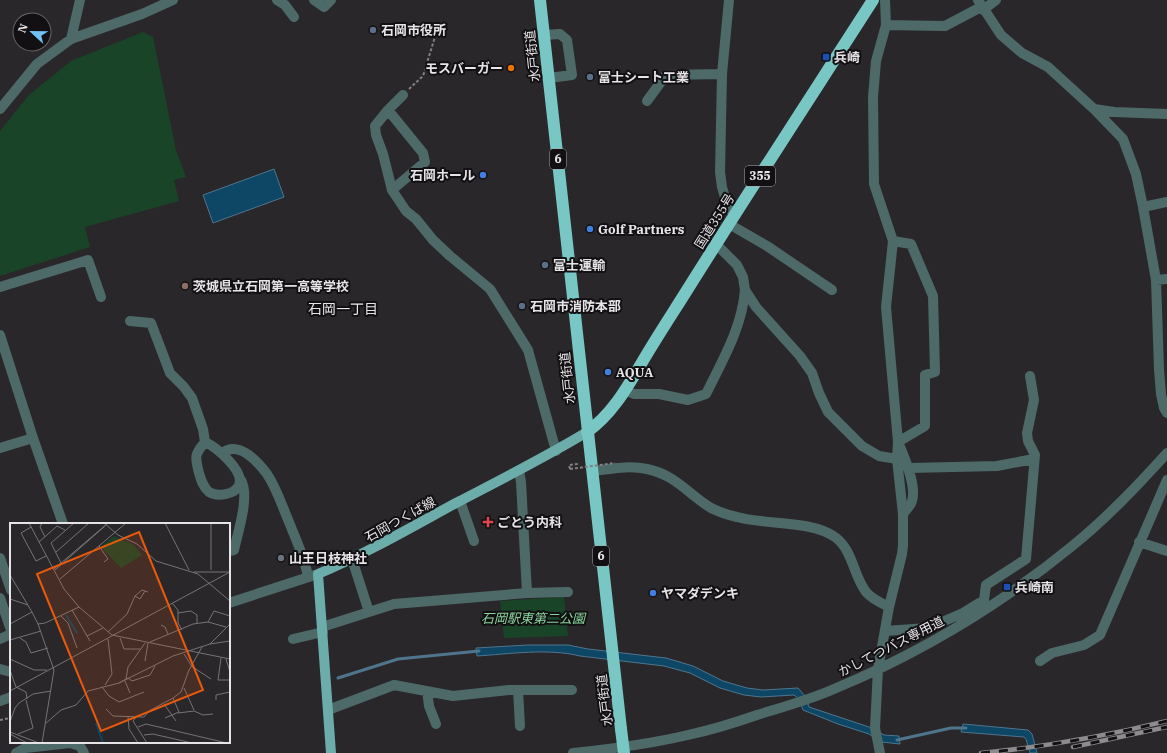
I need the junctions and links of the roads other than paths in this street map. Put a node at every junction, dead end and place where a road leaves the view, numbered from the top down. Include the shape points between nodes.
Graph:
1 (80, 0) edge
2 (173, 0) edge
3 (277, 0) edge
4 (314, 0) edge
5 (331, 0) edge
6 (540, 0) edge
7 (729, 0) edge
8 (873, 0) edge
9 (885, 0) edge
10 (996, 0) edge
11 (981, 5) edge
12 (294, 16) dead end
13 (886, 25) junction
14 (544, 35) junction
15 (71, 39) junction
16 (722, 74) junction
17 (549, 78) junction
18 (403, 95) road end
19 (647, 101) dead end
20 (0, 109) edge
21 (388, 110) junction
22 (1094, 110) junction
23 (1167, 114) edge
24 (392, 190) junction
25 (1167, 202) edge
26 (1143, 207) junction
27 (735, 213) junction
28 (728, 224) junction
29 (892, 241) junction
30 (716, 244) junction
31 (1167, 279) edge
32 (1156, 280) junction
33 (0, 287) edge
34 (745, 290) junction
35 (832, 290) dead end
36 (102, 297) dead end
37 (130, 320) dead end
38 (0, 335) edge
39 (1030, 376) dead end
40 (625, 390) junction
41 (1167, 413) edge
42 (587, 432) junction
43 (33, 438) junction
44 (204, 442) junction
45 (898, 442) junction
46 (0, 448) edge
47 (556, 451) junction
48 (222, 453) junction
49 (1167, 453) edge
50 (897, 459) junction
51 (1034, 459) junction
52 (908, 468) junction
53 (519, 471) junction
54 (592, 471) junction
55 (241, 480) junction
56 (1166, 485) edge
57 (460, 501) junction
58 (903, 514) junction
59 (63, 523) edge
60 (474, 541) dead end
61 (1139, 542) junction
62 (230, 551) edge
63 (1167, 551) edge
64 (0, 558) edge
65 (352, 559) junction
66 (313, 576) junction
67 (10, 587) edge
68 (568, 592) dead end
69 (527, 593) junction
70 (0, 598) edge
71 (230, 603) edge
72 (889, 607) junction
73 (369, 612) junction
74 (10, 627) edge
75 (322, 630) junction
76 (885, 631) junction
77 (10, 634) edge
78 (293, 638) dead end
79 (0, 639) edge
80 (1040, 661) dead end
81 (0, 669) edge
82 (878, 669) junction
83 (10, 672) edge
84 (518, 690) junction
85 (572, 690) dead end
86 (427, 691) junction
87 (10, 698) edge
88 (0, 701) edge
89 (328, 710) junction
90 (436, 724) dead end
91 (520, 726) dead end
92 (16, 753) edge
93 (84, 753) edge
94 (331, 753) edge
95 (572, 753) edge
96 (624, 753) edge
97 (880, 753) edge

1 - 15 street
2 - 15 street via 142,14
3 - 12 street
4 - 5 street via 324,7
6 - 14 highway, 水戸街道 / 6
7 - 16 street
8 - 27 highway, 国道355号 / 355
9 - 13 street
10 - 11 street
11 - 13 street via 945,26
11 - 22 street via 1001,35 1022,53 1048,67
13 - 29 street via 876,61 873,97 874,184
14 - 17 highway, 水戸街道 / 6
14 - 17 street via 560,34 567,40 572,75
15 - 20 street via 37,64
16 - 19 street via 666,75
16 - 27 street via 720,172 728,208
17 - 42 highway, 水戸街道 / 6
18 - 21 street
21 - 24 street via 375,126
21 - 24 street via 423,153 425,162
22 - 23 street
22 - 26 street via 1123,139 1136,174
24 - 47 street via 406,211 433,240 490,289 528,350
25 - 26 street
26 - 32 street
27 - 28 highway, 国道355号 / 355
28 - 30 highway, 国道355号 / 355
28 - 35 street via 767,246
29 - 45 street via 886,307
29 - 45 street via 912,244 933,296 935,372 925,375 925,426
30 - 34 street via 736,265 743,277
30 - 40 highway, 国道355号 / 355
31 - 32 street
32 - 41 street via 1161,394
33 - 36 street via 88,260
34 - 40 street via 736,331 706,394 688,400 659,394 634,394
34 - 50 street via 756,307 812,373 832,417 862,446 879,456
37 - 44 street via 151,323 170,373 192,398 203,429
38 - 43 street
39 - 51 street via 1034,400 1027,433 1035,455
40 - 42 highway, 国道355号 / 355 via 599,424
42 - 47 main road, 石岡つくば線
42 - 54 highway, 水戸街道 / 6
43 - 46 street
43 - 59 street
44 - 48 street
44 - 55 street via 196,458 206,488 211,493 220,495 233,492
45 - 50 street
45 - 52 street
47 - 53 main road, 石岡つくば線
48 - 55 street
48 - 66 street via 241,450 266,473 275,487
49 - 82 street, かしてつバス専用道 via 1103,518 1047,566 979,614
50 - 58 street
51 - 52 street via 997,466
51 - 76 street via 1026,559 986,585 984,600 963,613 928,628
52 - 58 street via 913,493 912,502
53 - 57 main road, 石岡つくば線
53 - 69 street
54 - 72 street via 631,467 646,469 678,481 711,508 737,518 790,524 829,533 846,549 866,591
54 - 96 highway, 水戸街道 / 6, bridge
55 - 62 street via 245,492 234,550
56 - 61 street
57 - 60 street
57 - 65 main road, 石岡つくば線
58 - 72 street via 902,554
61 - 63 street
61 - 80 street via 1100,635 1084,645 1052,653
64 - 67 street
65 - 66 main road, 石岡つくば線
65 - 73 street
66 - 71 street
66 - 75 main road
68 - 69 street
69 - 73 street via 394,604
70 - 74 street
72 - 76 street
73 - 75 street
75 - 78 street
75 - 89 main road
76 - 82 street
77 - 79 street
81 - 83 street
82 - 95 street, かしてつバス専用道 via 807,699 720,727 668,739
82 - 97 street via 875,728
84 - 85 street
84 - 86 street via 453,696
84 - 91 street
86 - 89 street via 394,685
86 - 90 street via 429,706
87 - 88 street
89 - 94 main road
92 - 93 street via 25,748 70,743 80,746

